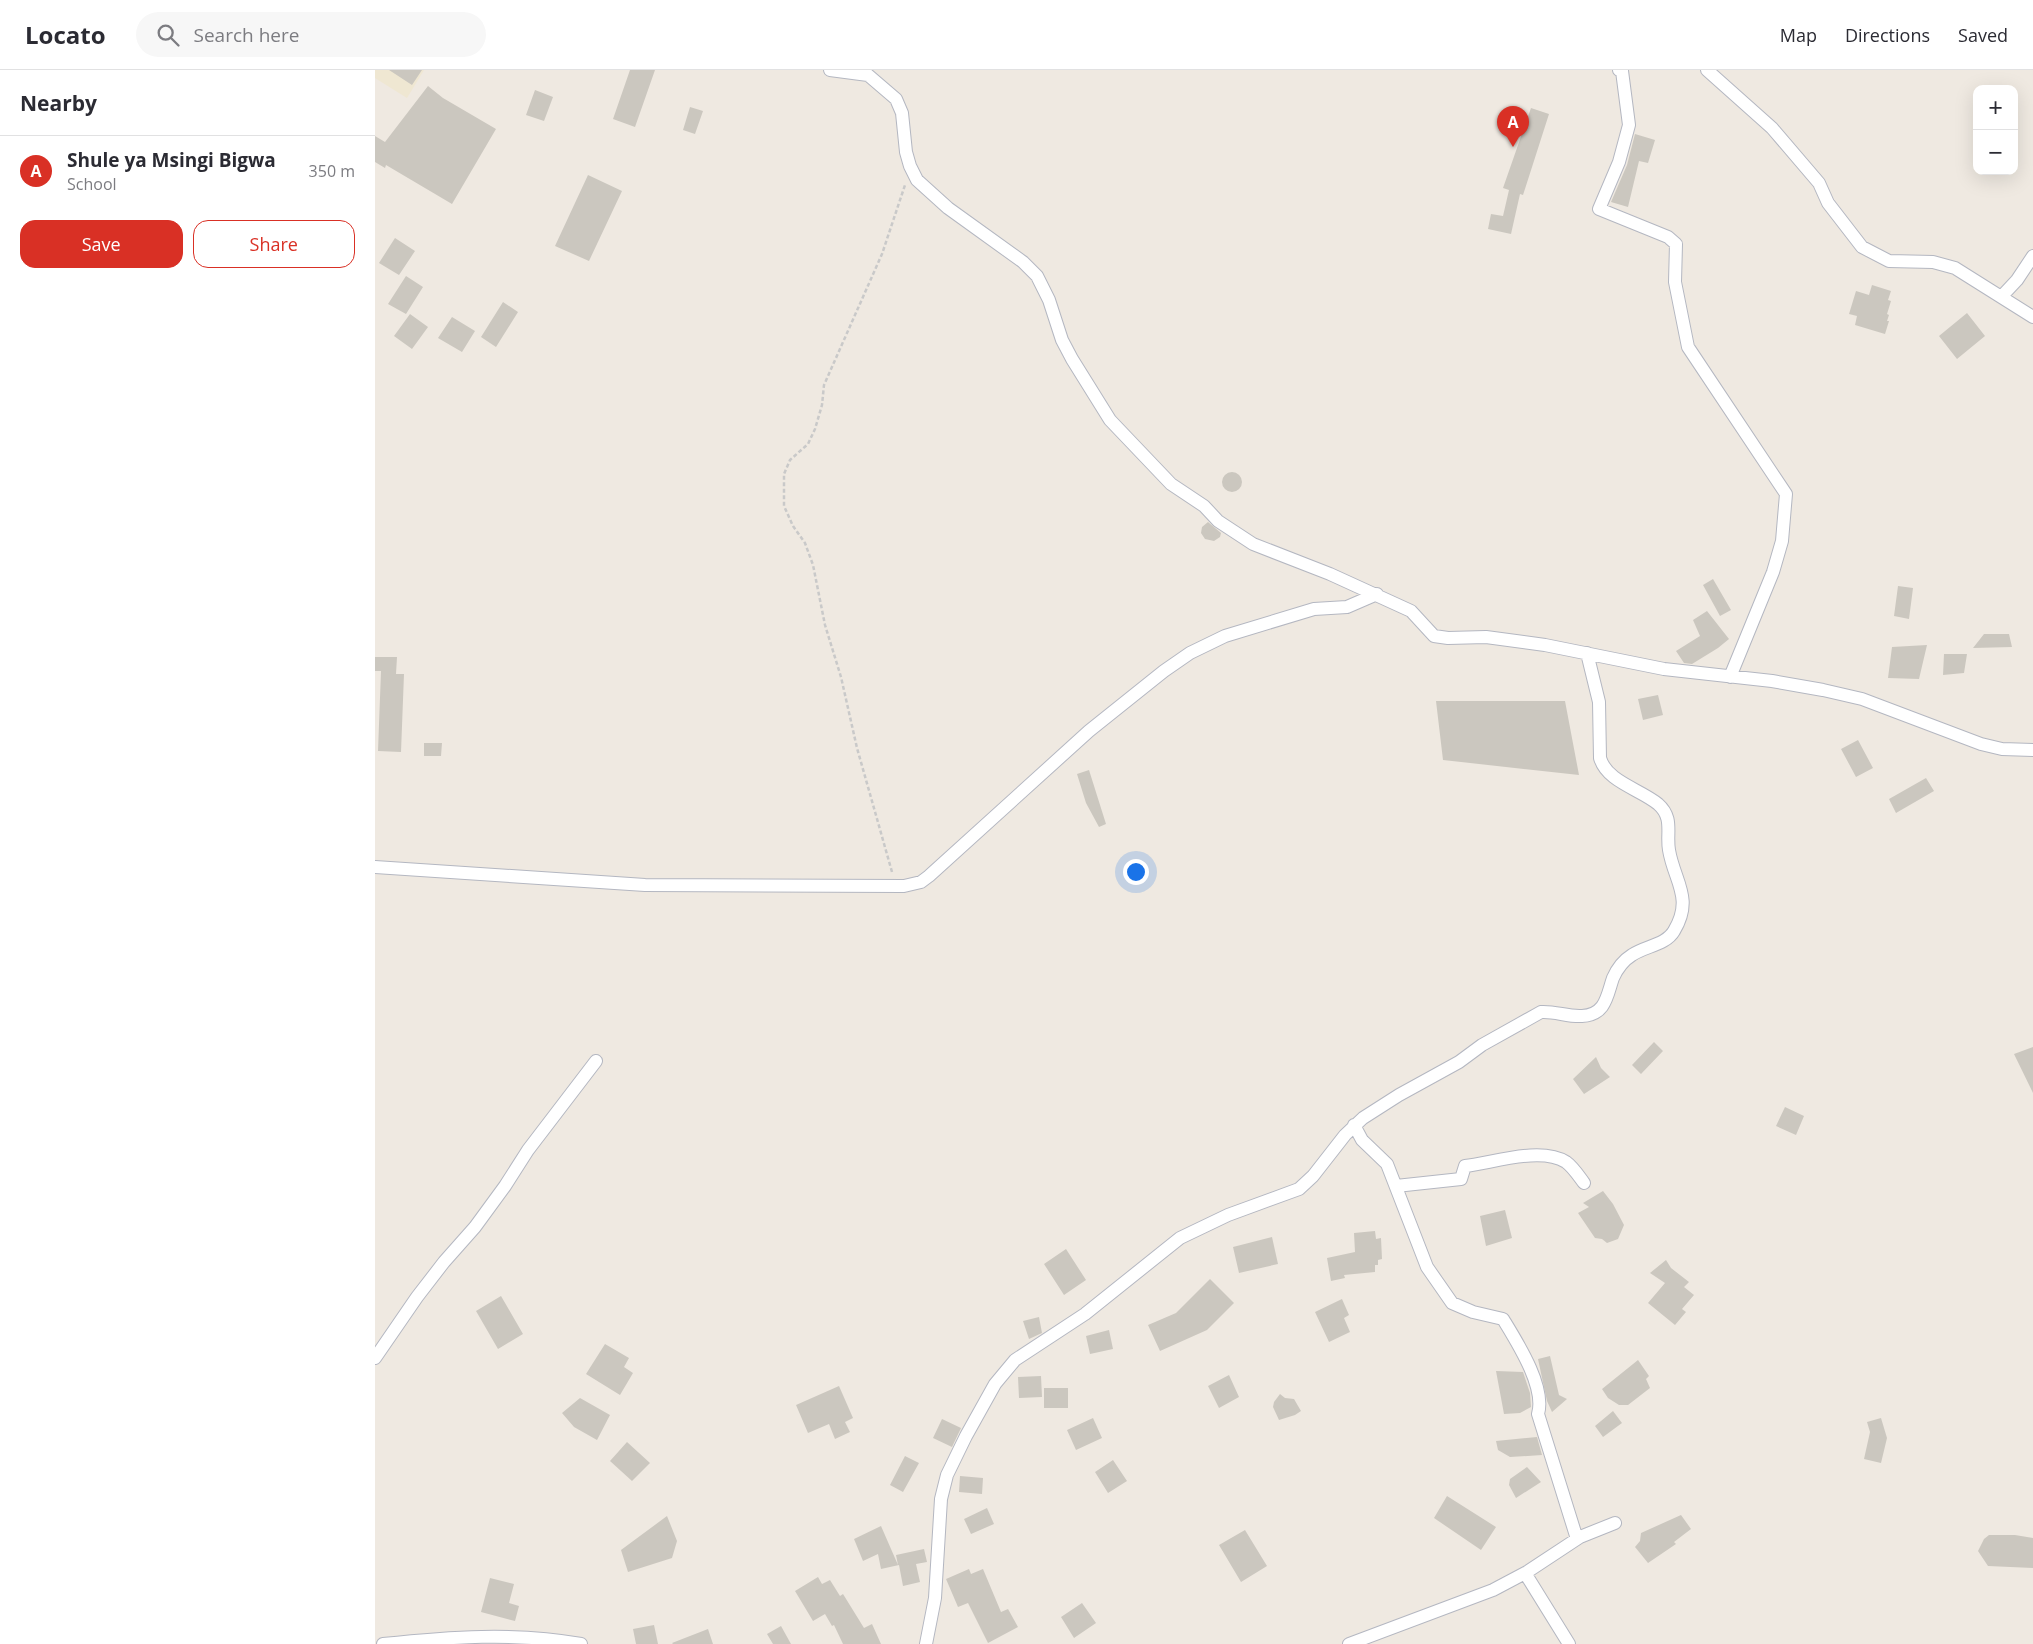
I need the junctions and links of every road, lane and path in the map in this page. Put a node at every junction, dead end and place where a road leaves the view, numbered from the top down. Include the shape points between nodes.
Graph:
1 (831, 70) edge
2 (1619, 70) edge
3 (1707, 70) edge
4 (910, 166) junction
5 (2033, 256) edge
6 (2002, 296) junction
7 (2033, 317) edge
8 (1377, 594) junction
9 (1587, 653) junction
10 (1730, 677) junction
11 (2033, 750) edge
12 (375, 866) edge
13 (896, 886) junction
14 (596, 1061) dead end
15 (1354, 1125) junction
16 (1584, 1183) dead end
17 (1396, 1186) junction
18 (375, 1358) edge
19 (1615, 1523) dead end
20 (1577, 1539) junction
21 (1525, 1573) junction
22 (383, 1644) edge
23 (581, 1644) edge
24 (926, 1644) edge
25 (1349, 1644) edge
26 (1569, 1644) edge

1 - 4 street via 868,75 896,98 902,112
2 - 10 street via 1622,71 1629,125 1619,162 1599,209 1668,237 1676,244 1675,282 1688,347 1787,494 1782,540 1773,572
3 - 6 street via 1772,128 1819,183 1828,203 1862,247 1889,260 1933,262 1955,268
4 - 8 street via 917,180 941,202 1023,262 1037,276 1072,360 1110,420 1171,484 1253,544
4 - 13 path via 882,254 824,386 815,429 808,444 790,460 784,474 783,492 784,506 805,543 813,565 825,625
5 - 6 street
6 - 7 street
8 - 9 street via 1411,611 1435,636 1486,637
8 - 13 street via 1347,607 1314,609 1225,636 1190,653 1089,731 925,880
9 - 10 street via 1664,669
9 - 15 street via 1599,702 1602,764 1620,781 1659,805 1669,821 1669,851 1683,894 1682,911 1674,932 1667,939 1625,960 1613,978 1602,1007 1582,1016 1541,1012 1378,1107
10 - 11 street via 1862,699 1981,744 2002,749
12 - 13 street via 645,885
14 - 18 street via 527,1150 475,1227 417,1297
15 - 17 street via 1361,1140 1387,1164
15 - 24 street via 1299,1189 1228,1215 1180,1238 1085,1314 1026,1352 1005,1370 966,1436 942,1491 935,1598
16 - 17 street via 1566,1162 1537,1156 1465,1166 1461,1179
17 - 20 street via 1427,1267 1453,1303 1503,1319 1531,1367 1541,1405 1539,1414
19 - 20 street
20 - 21 street
21 - 25 street via 1493,1590
21 - 26 street
22 - 23 street via 500,1636

